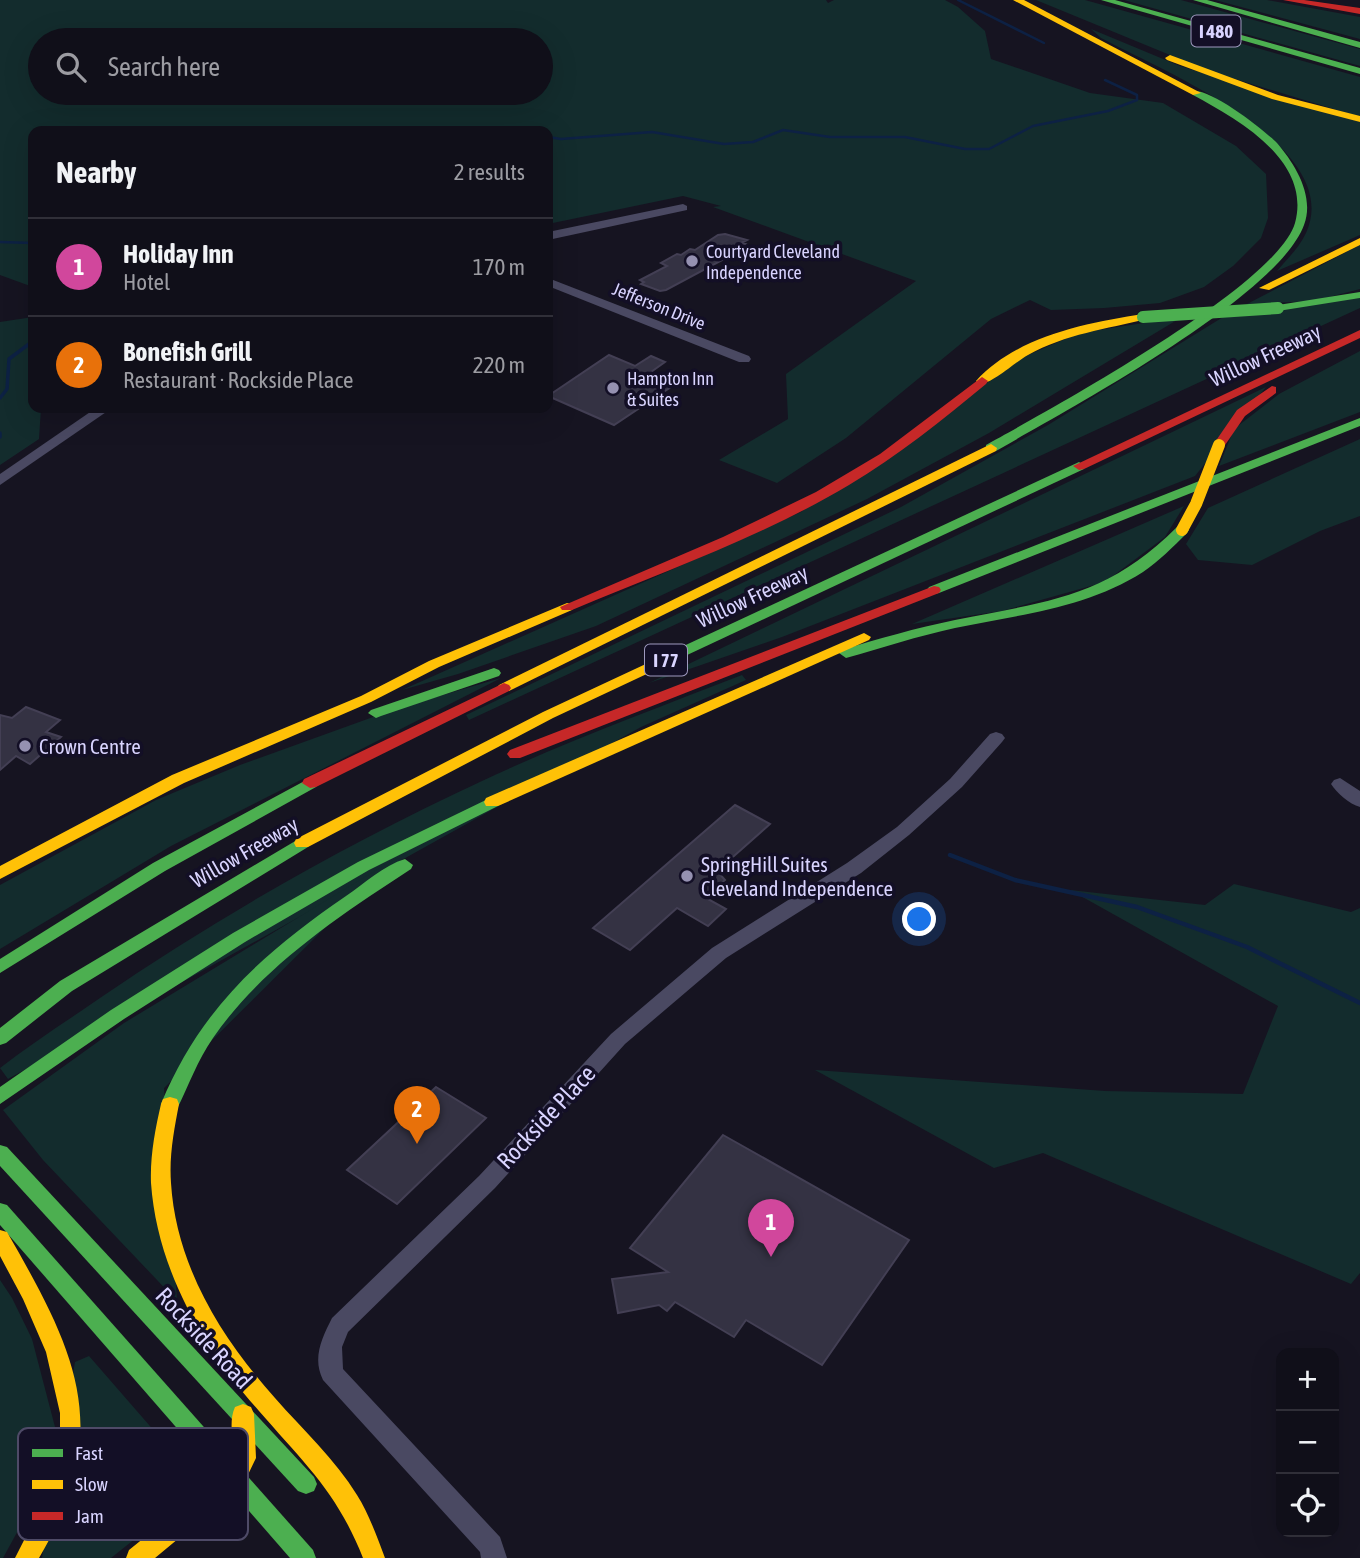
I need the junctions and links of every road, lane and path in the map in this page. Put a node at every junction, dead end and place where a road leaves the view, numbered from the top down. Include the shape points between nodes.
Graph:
1 (1017, 0) edge
2 (1029, 0) edge
3 (1105, 0) edge
4 (1197, 0) edge
5 (1287, 0) edge
6 (1360, 13) edge
7 (1360, 45) edge
8 (1360, 71) edge
9 (1360, 119) edge
10 (683, 208) dead end
11 (553, 235) edge
12 (1360, 241) edge
13 (553, 278) edge
14 (553, 284) edge
15 (561, 287) junction
16 (1360, 295) edge
17 (1360, 318) edge
18 (1360, 334) edge
19 (1360, 344) edge
20 (1153, 350) junction
21 (744, 359) dead end
22 (98, 413) edge
23 (1360, 422) edge
24 (1121, 428) dead end
25 (1244, 468) junction
26 (0, 481) edge
27 (682, 601) junction
28 (788, 673) junction
29 (996, 738) dead end
30 (620, 748) junction
31 (501, 760) dead end
32 (468, 775) dead end
33 (178, 779) junction
34 (1340, 784) dead end
35 (1360, 802) edge
36 (0, 873) edge
37 (69, 943) dead end
38 (0, 967) edge
39 (12, 979) dead end
40 (1, 1037) edge
41 (0, 1097) edge
42 (0, 1153) edge
43 (0, 1212) edge
44 (0, 1238) edge
45 (243, 1414) junction
46 (72, 1428) edge
47 (191, 1428) edge
48 (244, 1428) edge
49 (248, 1493) edge
50 (317, 1496) dead end
51 (345, 1527) dead end
52 (39, 1540) edge
53 (159, 1540) edge
54 (26, 1558) edge
55 (137, 1558) edge
56 (305, 1558) edge
57 (373, 1558) edge
58 (494, 1558) edge

1 - 20 main road via 1240,118 1278,150 1295,175 1303,214 1284,254 1254,281
2 - 9 main road via 1266,94
3 - 8 main road, I 480
4 - 7 main road, I 480
5 - 6 main road
10 - 11 street
12 - 20 main road via 1286,276
13 - 15 street, Jefferson Drive
14 - 15 street, Jefferson Drive
15 - 21 street, Jefferson Drive
16 - 33 main road, bridge via 1278,308 1143,317 1051,337 1003,364 906,443 822,495
17 - 24 main road, Willow Freeway
18 - 40 main road, Willow Freeway / I 77 via 572,703 424,777 171,919 66,986
19 - 28 main road, bridge via 1261,397 1231,423 1182,530 1132,574 1076,598 890,639
20 - 27 main road via 1117,377 961,465
22 - 26 street
23 - 25 main road
25 - 28 main road
25 - 31 main road
27 - 33 main road via 551,654
27 - 38 main road via 319,778 159,867
28 - 30 main road
29 - 58 street, Rockside Place via 956,783 903,831 854,868 719,953 618,1039 487,1182 340,1325 330,1347 331,1373 491,1546
30 - 41 main road via 510,793 342,878 208,956
30 - 57 main road via 422,855 344,906 213,1023 179,1078 167,1108 159,1176 162,1217 182,1274 222,1349 350,1503
32 - 40 main road via 271,875 64,1004
33 - 36 main road
34 - 35 street
37 - 39 main road
42 - 45 main road, Rockside Road
43 - 47 main road
44 - 46 main road via 47,1320 71,1403
45 - 48 main road
45 - 50 main road, Rockside Road
49 - 56 main road
51 - 57 main road
52 - 54 main road
53 - 55 main road

